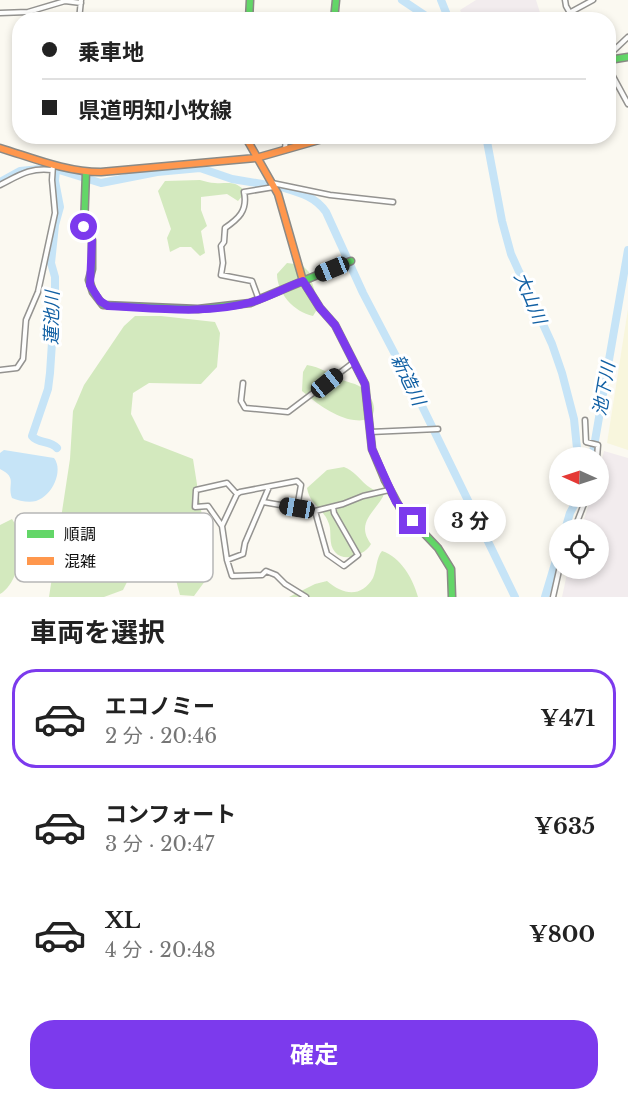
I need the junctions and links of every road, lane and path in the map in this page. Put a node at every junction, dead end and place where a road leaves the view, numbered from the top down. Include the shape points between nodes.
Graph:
1 (593, 0) edge
2 (81, 1) edge
3 (28, 12) edge
4 (571, 12) edge
5 (628, 37) edge
6 (616, 50) edge
7 (616, 82) edge
8 (628, 104) edge
9 (249, 144) edge
10 (285, 144) edge
11 (303, 144) edge
12 (0, 148) edge
13 (285, 150) junction
14 (256, 158) junction
15 (53, 168) junction
16 (86, 172) junction
17 (0, 185) edge
18 (273, 185) junction
19 (393, 202) dead end
20 (348, 263) dead end
21 (303, 281) junction
22 (259, 300) junction
23 (354, 362) junction
24 (0, 370) edge
25 (243, 383) dead end
26 (585, 420) dead end
27 (438, 429) dead end
28 (370, 432) junction
29 (598, 447) edge
30 (270, 487) junction
31 (389, 490) junction
32 (237, 494) junction
33 (263, 502) junction
34 (333, 507) junction
35 (297, 508) junction
36 (315, 511) junction
37 (213, 513) edge
38 (213, 513) edge
39 (222, 526) junction
40 (227, 560) junction
41 (557, 579) edge
42 (306, 597) edge
43 (452, 597) edge
44 (553, 597) edge

1 - 4 street
2 - 3 street via 61,2
5 - 6 street
7 - 8 street
9 - 14 main road
10 - 13 street
11 - 13 main road
12 - 15 main road
13 - 14 main road
14 - 16 main road
14 - 18 main road
15 - 16 main road
15 - 17 street via 21,173
15 - 24 street via 55,213 38,292 26,320 23,359 16,368
16 - 22 main road via 84,227 92,240 89,280 104,305 198,309
18 - 19 street
18 - 21 main road via 291,231
18 - 22 street via 244,192 246,201 240,218 225,228 220,246 221,275 252,281
20 - 21 main road
21 - 22 main road
21 - 23 main road via 335,325
23 - 25 street via 288,412 245,408 241,401
23 - 28 main road via 365,384
26 - 29 street via 586,442
27 - 28 street
28 - 31 main road via 372,449
30 - 32 street
30 - 33 street
30 - 35 street via 297,481 301,485
31 - 34 street
31 - 43 main road via 451,569
32 - 38 street via 227,483 196,490 195,507 208,506
32 - 39 street
33 - 35 street
33 - 40 street via 243,554
34 - 36 street
34 - 36 street via 358,555 344,566 327,554
35 - 36 street
37 - 39 street
39 - 40 street
40 - 42 street via 232,576 262,575 266,571
41 - 44 street

